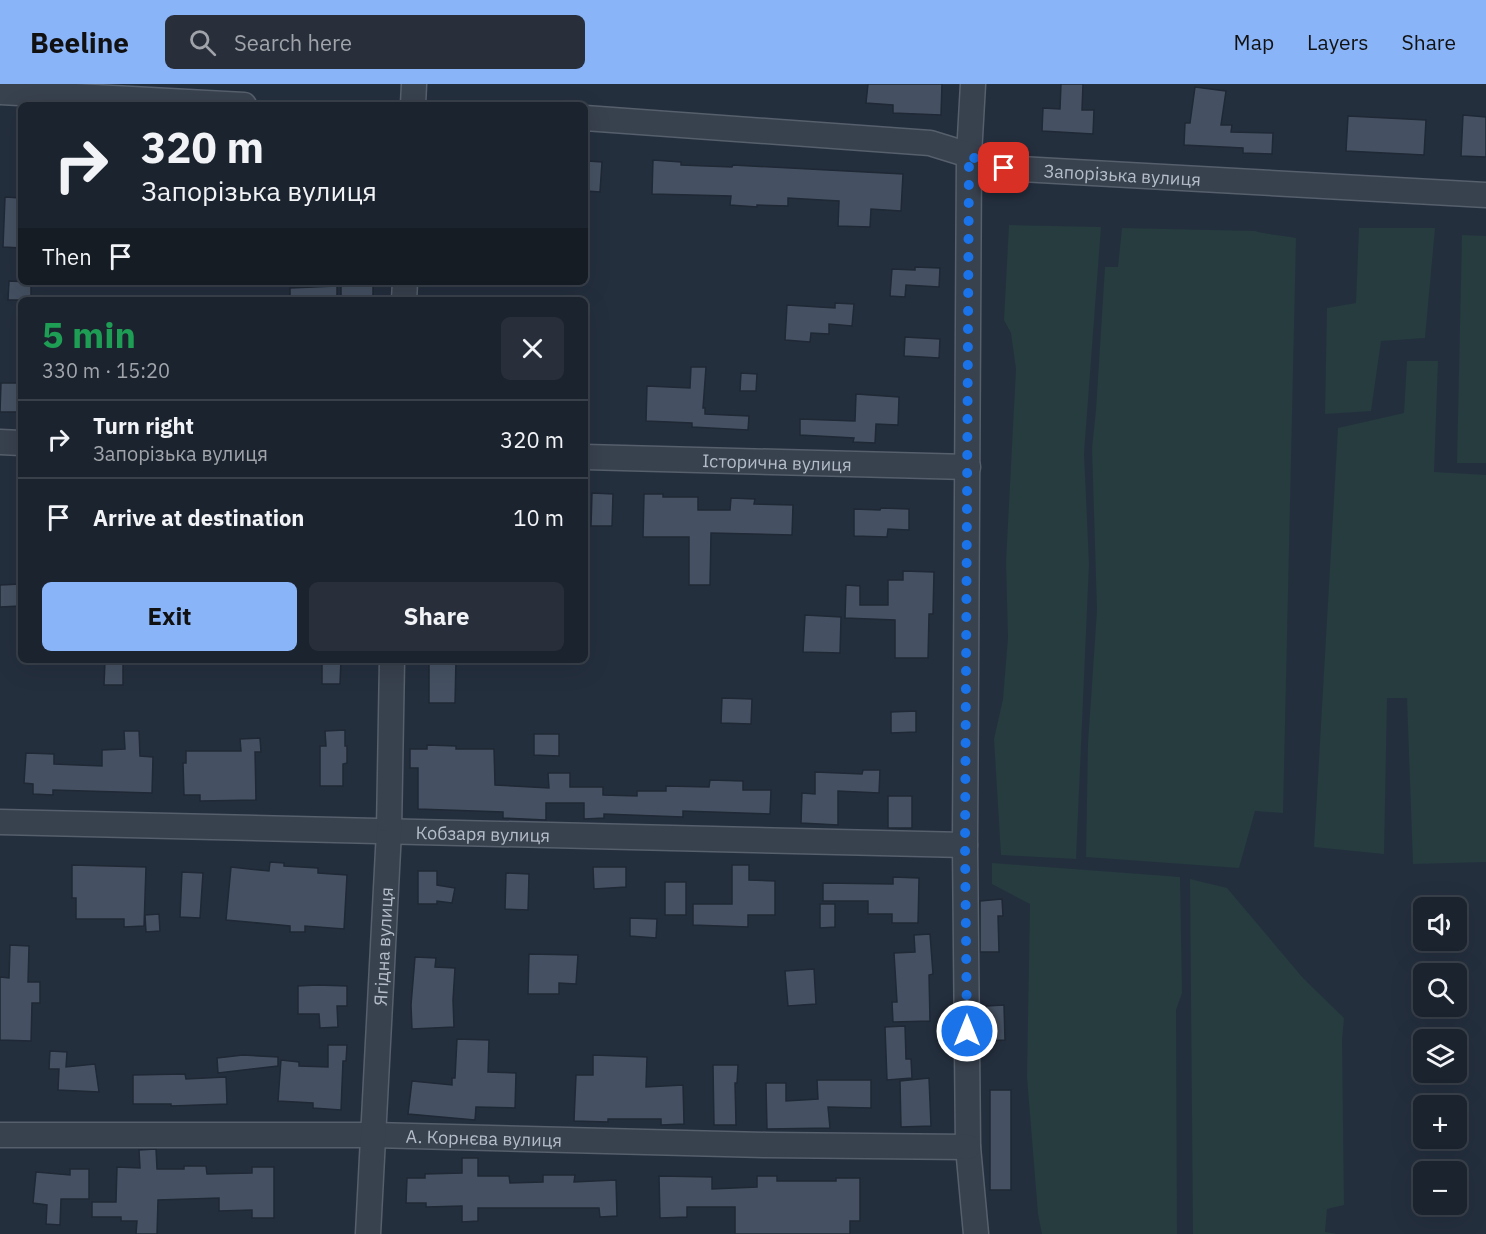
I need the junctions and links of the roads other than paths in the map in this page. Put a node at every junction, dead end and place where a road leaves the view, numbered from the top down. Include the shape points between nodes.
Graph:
1 (414, 84) edge
2 (973, 84) edge
3 (0, 93) edge
4 (183, 102) edge
5 (413, 102) edge
6 (588, 118) edge
7 (969, 155) junction
8 (1486, 195) edge
9 (0, 442) edge
10 (18, 443) edge
11 (588, 457) edge
12 (968, 466) junction
13 (392, 663) edge
14 (0, 822) edge
15 (389, 831) junction
16 (965, 845) junction
17 (0, 1135) edge
18 (373, 1135) junction
19 (968, 1147) junction
20 (368, 1234) edge
21 (976, 1234) edge

1 - 5 street
2 - 7 street
3 - 4 street
6 - 7 street, Запорізька вулиця via 930,143
7 - 8 street, Запорізька вулиця via 1004,168
7 - 12 street
9 - 10 street
11 - 12 street, Історична вулиця
12 - 16 street
13 - 15 street, Ягідна вулиця
14 - 15 street, Кобзаря вулиця
15 - 16 street, Кобзаря вулиця
15 - 18 street, Ягідна вулиця
16 - 19 street
17 - 18 street, А. Корнєва вулиця
18 - 19 street, А. Корнєва вулиця
18 - 20 street, Ягідна вулиця
19 - 21 street

